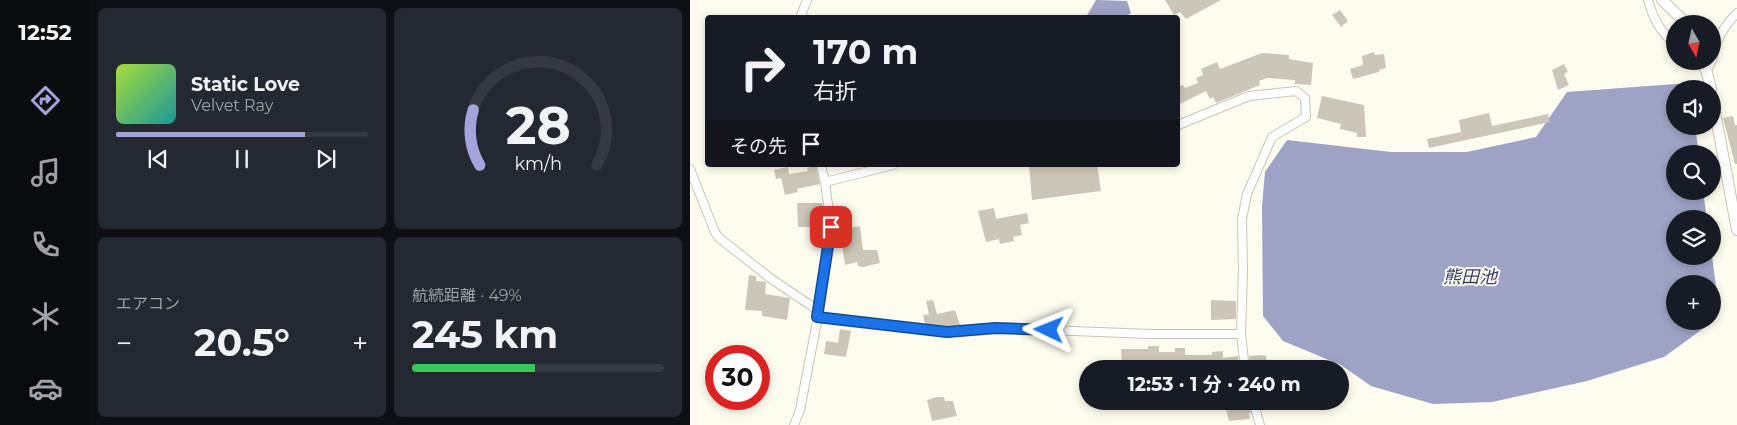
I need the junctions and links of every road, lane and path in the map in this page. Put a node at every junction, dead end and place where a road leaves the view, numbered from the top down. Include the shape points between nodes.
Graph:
1 (807, 0) edge
2 (1648, 0) edge
3 (1662, 0) edge
4 (1737, 13) edge
5 (801, 15) edge
6 (1678, 15) edge
7 (1721, 34) edge
8 (1666, 37) edge
9 (1180, 124) edge
10 (1719, 135) edge
11 (821, 167) edge
12 (885, 167) edge
13 (690, 169) edge
14 (825, 182) junction
15 (1737, 230) edge
16 (818, 314) junction
17 (1240, 334) junction
18 (1244, 360) edge
19 (1256, 410) edge
20 (794, 425) edge
21 (1260, 425) edge

1 - 5 street
2 - 8 street via 1655,21
3 - 6 street
4 - 7 street
9 - 17 street via 1249,96 1296,91 1305,98 1306,117 1272,137 1247,194 1242,219
10 - 15 street
11 - 14 street
12 - 14 street
13 - 16 street via 718,237
14 - 16 street via 831,227
16 - 17 street via 947,332 996,328
16 - 20 street via 800,410
17 - 18 street
19 - 21 street

